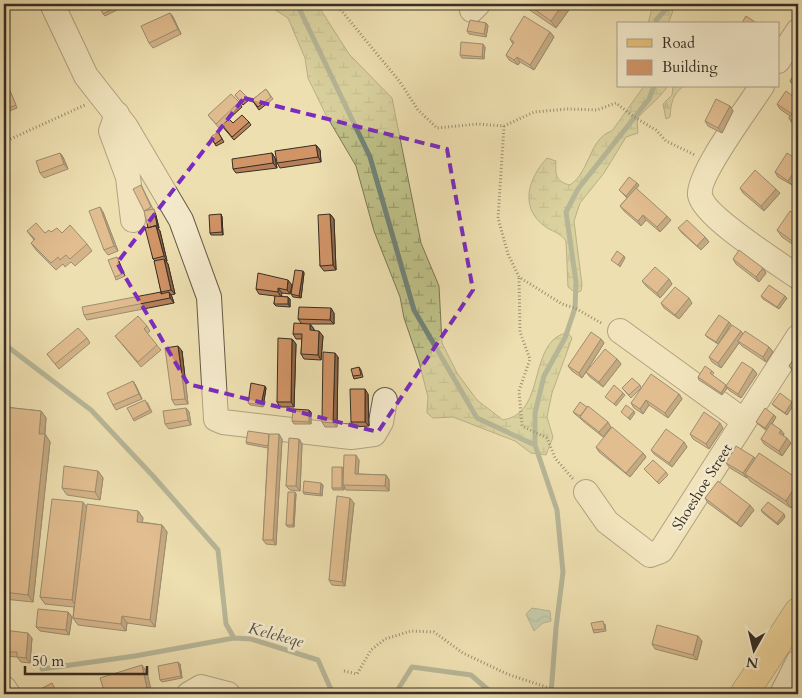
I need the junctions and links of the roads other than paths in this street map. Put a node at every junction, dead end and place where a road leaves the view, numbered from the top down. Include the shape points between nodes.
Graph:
1 (52, 4) edge
2 (798, 31) edge
3 (780, 58) edge
4 (761, 88) edge
5 (110, 106) junction
6 (133, 220) dead end
7 (798, 277) edge
8 (620, 331) road end
9 (798, 337) edge
10 (385, 400) dead end
11 (744, 421) junction
12 (586, 492) road end
13 (798, 612) edge
14 (798, 662) edge
15 (4, 688) edge
16 (8, 694) edge
17 (189, 694) edge
18 (228, 694) edge
19 (744, 694) edge
20 (782, 694) edge

1 - 5 street via 86,76
2 - 3 street
4 - 7 street via 704,174 700,195 704,206 719,221
5 - 6 street via 111,131 128,177
5 - 10 street via 181,220 209,297 216,419 351,437 374,434 381,422
8 - 11 street
9 - 11 street, Shoeshoe Street
11 - 12 street, Shoeshoe Street via 661,551 650,555 630,541 607,522
13 - 19 main road
14 - 20 street
15 - 16 street
17 - 18 street via 201,687

